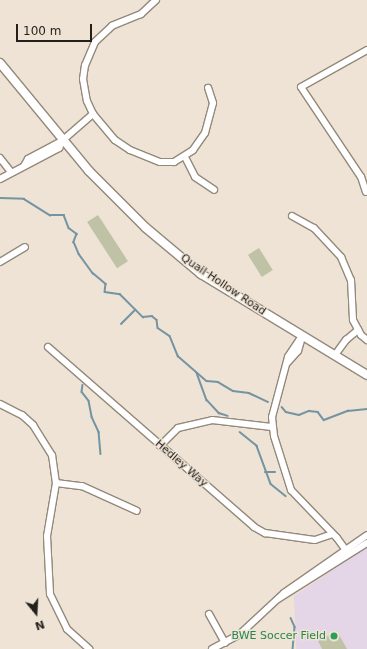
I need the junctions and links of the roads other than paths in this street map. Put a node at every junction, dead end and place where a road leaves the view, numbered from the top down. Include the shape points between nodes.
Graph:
1 (156, 0) edge
2 (367, 50) edge
3 (0, 63) edge
4 (208, 88) dead end
5 (93, 114) junction
6 (63, 140) junction
7 (185, 157) junction
8 (0, 158) edge
9 (11, 172) junction
10 (364, 176) edge
11 (0, 179) edge
12 (214, 190) dead end
13 (366, 192) dead end
14 (292, 216) dead end
15 (25, 247) dead end
16 (0, 262) edge
17 (358, 330) junction
18 (302, 336) junction
19 (367, 340) edge
20 (48, 347) dead end
21 (335, 355) junction
22 (367, 375) edge
23 (0, 404) edge
24 (272, 427) junction
25 (160, 446) junction
26 (56, 483) junction
27 (137, 511) dead end
28 (332, 534) junction
29 (367, 535) edge
30 (367, 543) edge
31 (345, 549) junction
32 (277, 599) junction
33 (210, 614) dead end
34 (225, 642) junction
35 (89, 649) edge
36 (212, 649) edge

1 - 5 street via 141,14 112,26 95,42 85,65 83,79 87,101
2 - 10 street via 301,87
3 - 6 main road, Quail Hollow Road
4 - 7 street via 213,103 211,118 205,133
5 - 6 street
5 - 7 street via 115,140 140,154 160,162 174,162
6 - 9 street via 32,156 24,166
6 - 18 main road, Quail Hollow Road via 122,205 172,251 201,274
7 - 12 street via 195,177
8 - 9 street
9 - 11 street
10 - 13 street
14 - 17 street via 314,228 333,247 346,266 351,280 352,315
15 - 16 street
17 - 19 street
17 - 21 street via 346,340
18 - 21 main road, Quail Hollow Road
18 - 24 street via 291,350
20 - 25 street, Hedley Way
21 - 22 main road, Quail Hollow Road
23 - 26 street via 27,418 41,435 52,455
24 - 25 street via 212,420 178,428
24 - 28 street via 291,490
25 - 28 street, Hedley Way via 258,530 315,540
26 - 27 street via 82,486
26 - 35 street via 48,536 50,594 66,629
28 - 31 street
29 - 31 street
30 - 32 street via 284,598
31 - 32 street
32 - 34 street via 247,628
33 - 34 street
34 - 36 street

